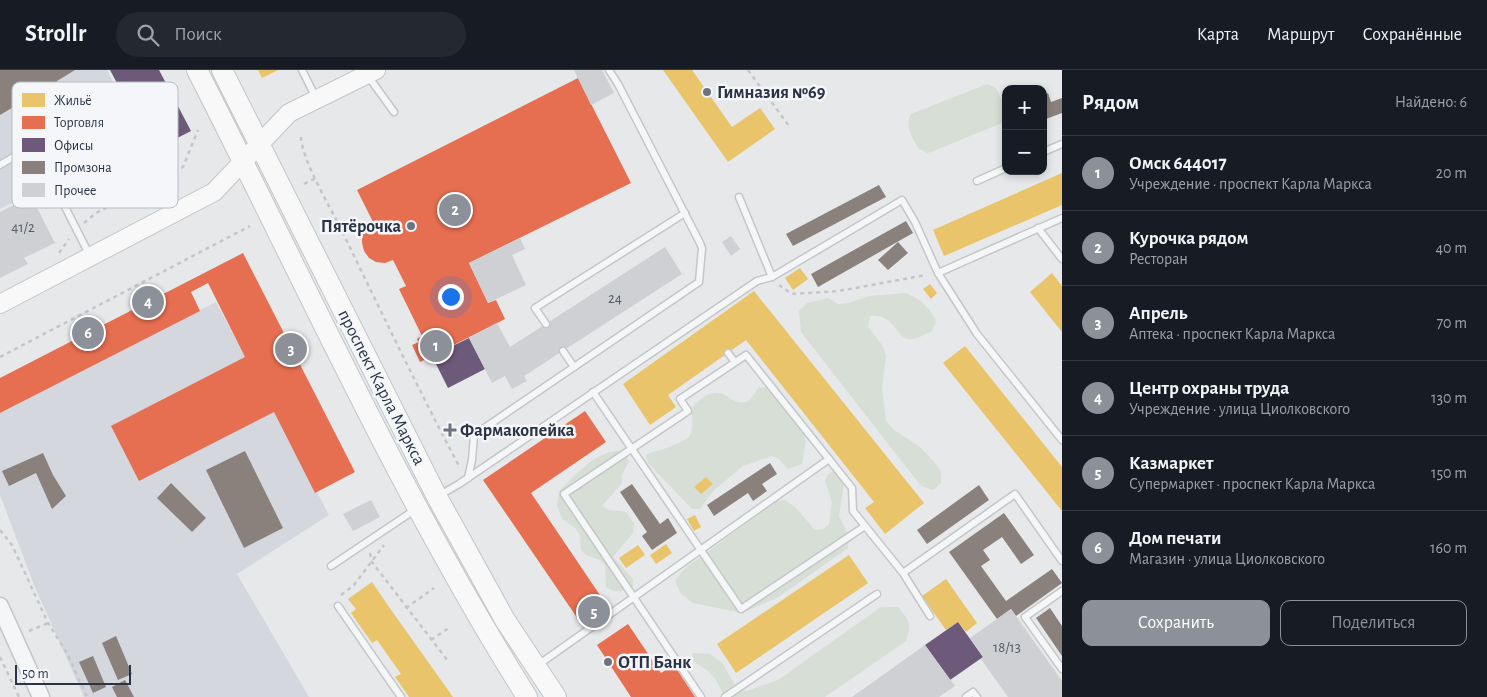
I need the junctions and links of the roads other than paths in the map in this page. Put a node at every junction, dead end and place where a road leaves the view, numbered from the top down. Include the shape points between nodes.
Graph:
1 (196, 70) edge
2 (222, 70) edge
3 (302, 70) edge
4 (609, 70) edge
5 (371, 72) edge
6 (316, 99) junction
7 (394, 112) dead end
8 (259, 142) junction
9 (1062, 144) edge
10 (1047, 150) edge
11 (12, 158) edge
12 (242, 162) junction
13 (0, 165) edge
14 (1002, 170) edge
15 (977, 181) dead end
16 (739, 197) dead end
17 (66, 208) edge
18 (685, 213) junction
19 (1062, 218) edge
20 (1038, 228) junction
21 (90, 256) junction
22 (1062, 259) edge
23 (938, 272) junction
24 (772, 277) junction
25 (0, 304) edge
26 (546, 324) dead end
27 (563, 351) dead end
28 (728, 353) dead end
29 (735, 362) junction
30 (574, 367) junction
31 (593, 392) junction
32 (1062, 440) edge
33 (632, 449) junction
34 (829, 459) junction
35 (467, 478) junction
36 (437, 497) junction
37 (417, 508) junction
38 (865, 526) junction
39 (701, 549) junction
40 (1062, 561) edge
41 (331, 566) dead end
42 (903, 573) junction
43 (1062, 591) edge
44 (878, 594) dead end
45 (634, 597) junction
46 (0, 606) edge
47 (338, 606) road end
48 (930, 616) dead end
49 (506, 620) junction
50 (486, 632) junction
51 (536, 667) junction
52 (1062, 669) edge
53 (516, 678) junction
54 (41, 697) edge
55 (400, 697) edge
56 (527, 697) edge
57 (556, 697) edge
58 (701, 697) edge
59 (726, 697) edge
60 (966, 697) edge
61 (977, 697) edge

1 - 12 main road, проспект Карла Маркса
2 - 8 main road, проспект Карла Маркса
3 - 6 lane
4 - 18 lane
5 - 6 main road
5 - 7 lane
6 - 8 main road via 289,113
8 - 12 main road
8 - 36 main road, проспект Карла Маркса
9 - 10 lane
11 - 13 lane
12 - 21 main road via 214,192
12 - 37 main road, проспект Карла Маркса
14 - 15 lane
16 - 24 lane
17 - 21 lane
18 - 26 lane via 535,308
18 - 30 lane via 702,248 699,282
19 - 20 lane
20 - 22 lane
20 - 23 lane
21 - 25 main road
23 - 24 lane via 902,200
23 - 32 lane via 977,334
24 - 31 lane via 757,281 706,321
27 - 30 lane
28 - 29 lane
29 - 33 lane via 680,399 688,411
29 - 34 lane via 746,355
30 - 35 lane via 474,435
31 - 33 lane
31 - 35 lane
33 - 39 lane
33 - 45 lane via 564,494
34 - 38 lane via 852,488 853,511
34 - 39 lane
35 - 36 lane
36 - 49 main road, проспект Карла Маркса
37 - 41 lane
37 - 50 main road, проспект Карла Маркса
38 - 39 lane via 741,609
38 - 42 lane
39 - 45 lane
40 - 42 lane via 1015,494
42 - 48 lane
43 - 52 lane via 1025,617
44 - 59 lane
45 - 51 lane
45 - 58 lane
46 - 54 street
47 - 55 lane
49 - 50 main road
49 - 51 main road, проспект Карла Маркса
50 - 53 main road, проспект Карла Маркса
51 - 53 main road
51 - 57 main road, проспект Карла Маркса
53 - 56 main road, проспект Карла Маркса
60 - 61 lane via 973,692

